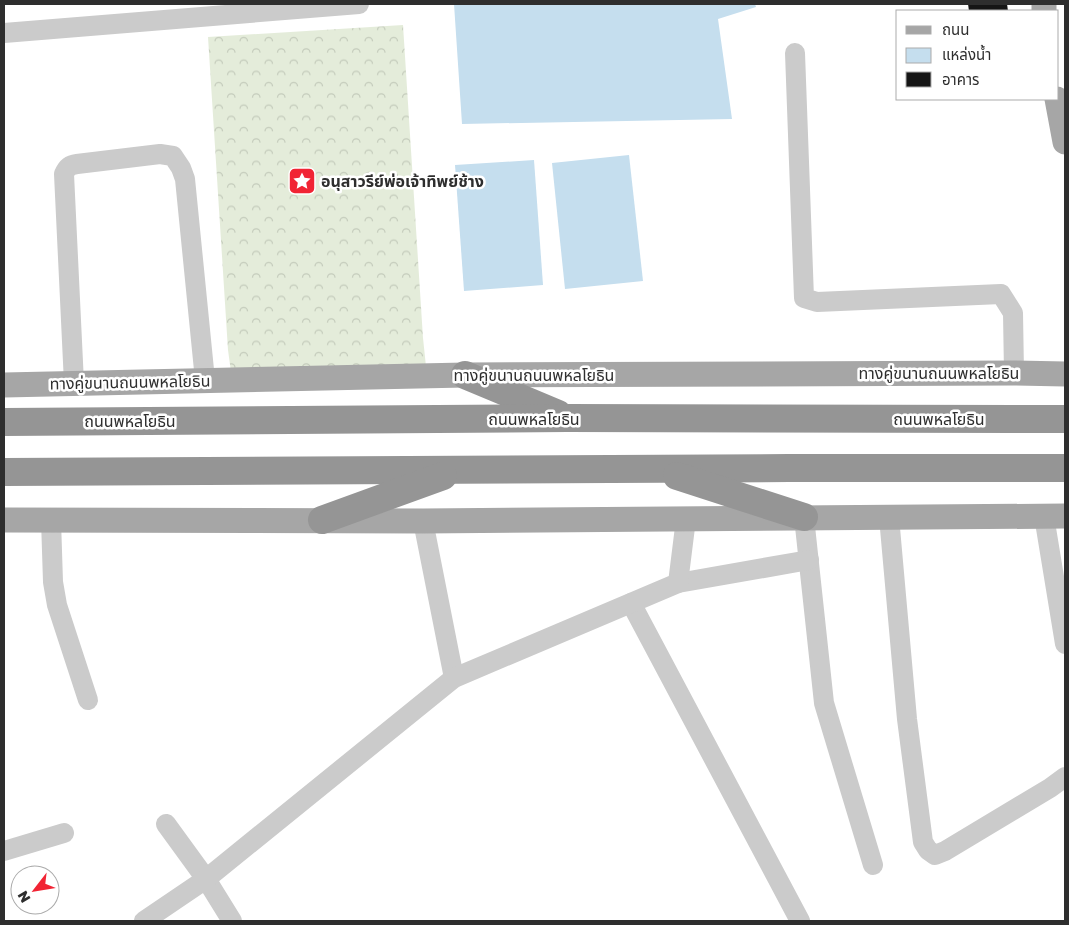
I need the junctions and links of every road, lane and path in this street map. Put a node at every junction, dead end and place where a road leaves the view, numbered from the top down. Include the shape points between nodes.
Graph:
1 (359, 4) edge
2 (4, 34) edge
3 (795, 53) dead end
4 (1057, 100) edge
5 (1065, 142) edge
6 (1063, 372) edge
7 (1014, 373) junction
8 (465, 375) junction
9 (205, 380) junction
10 (74, 383) junction
11 (4, 385) edge
12 (567, 418) junction
13 (1065, 419) edge
14 (4, 422) edge
15 (1065, 468) edge
16 (654, 469) junction
17 (461, 470) junction
18 (4, 472) edge
19 (1055, 516) edge
20 (804, 517) junction
21 (889, 517) junction
22 (686, 519) junction
23 (4, 520) edge
24 (51, 520) junction
25 (322, 520) junction
26 (423, 520) junction
27 (809, 560) junction
28 (678, 583) junction
29 (631, 603) junction
30 (1065, 644) edge
31 (454, 678) junction
32 (88, 700) dead end
33 (1065, 777) edge
34 (166, 824) dead end
35 (64, 833) dead end
36 (4, 851) edge
37 (873, 865) dead end
38 (206, 879) junction
39 (144, 921) edge
40 (232, 921) edge
41 (800, 921) edge

1 - 2 street
3 - 7 street via 804,298 817,302 1001,294 1013,313
4 - 5 main road
6 - 7 main road, ทางคู่ขนานถนนพหลโยธิน
7 - 8 main road, ทางคู่ขนานถนนพหลโยธิน
8 - 9 main road, ทางคู่ขนานถนนพหลโยธิน
8 - 12 highway
9 - 10 main road, ทางคู่ขนานถนนพหลโยธิน
9 - 10 street via 185,179 174,156 160,154 70,165 64,174
10 - 11 main road, ทางคู่ขนานถนนพหลโยธิน
12 - 13 highway, ถนนพหลโยธิน
12 - 14 highway, ถนนพหลโยธิน
15 - 16 highway
16 - 17 highway
16 - 20 highway
17 - 18 highway
17 - 25 highway
19 - 21 main road
19 - 30 street
20 - 21 main road
20 - 22 main road
20 - 27 street
21 - 33 street via 922,842 936,855 945,851
22 - 26 main road
22 - 28 street
23 - 24 main road
24 - 25 main road
24 - 32 street via 52,582
25 - 26 main road
26 - 31 street
27 - 28 street
27 - 37 street via 824,703
28 - 29 street
29 - 31 street
29 - 41 street
31 - 38 street
34 - 38 street
35 - 36 street
38 - 39 street
38 - 40 street

